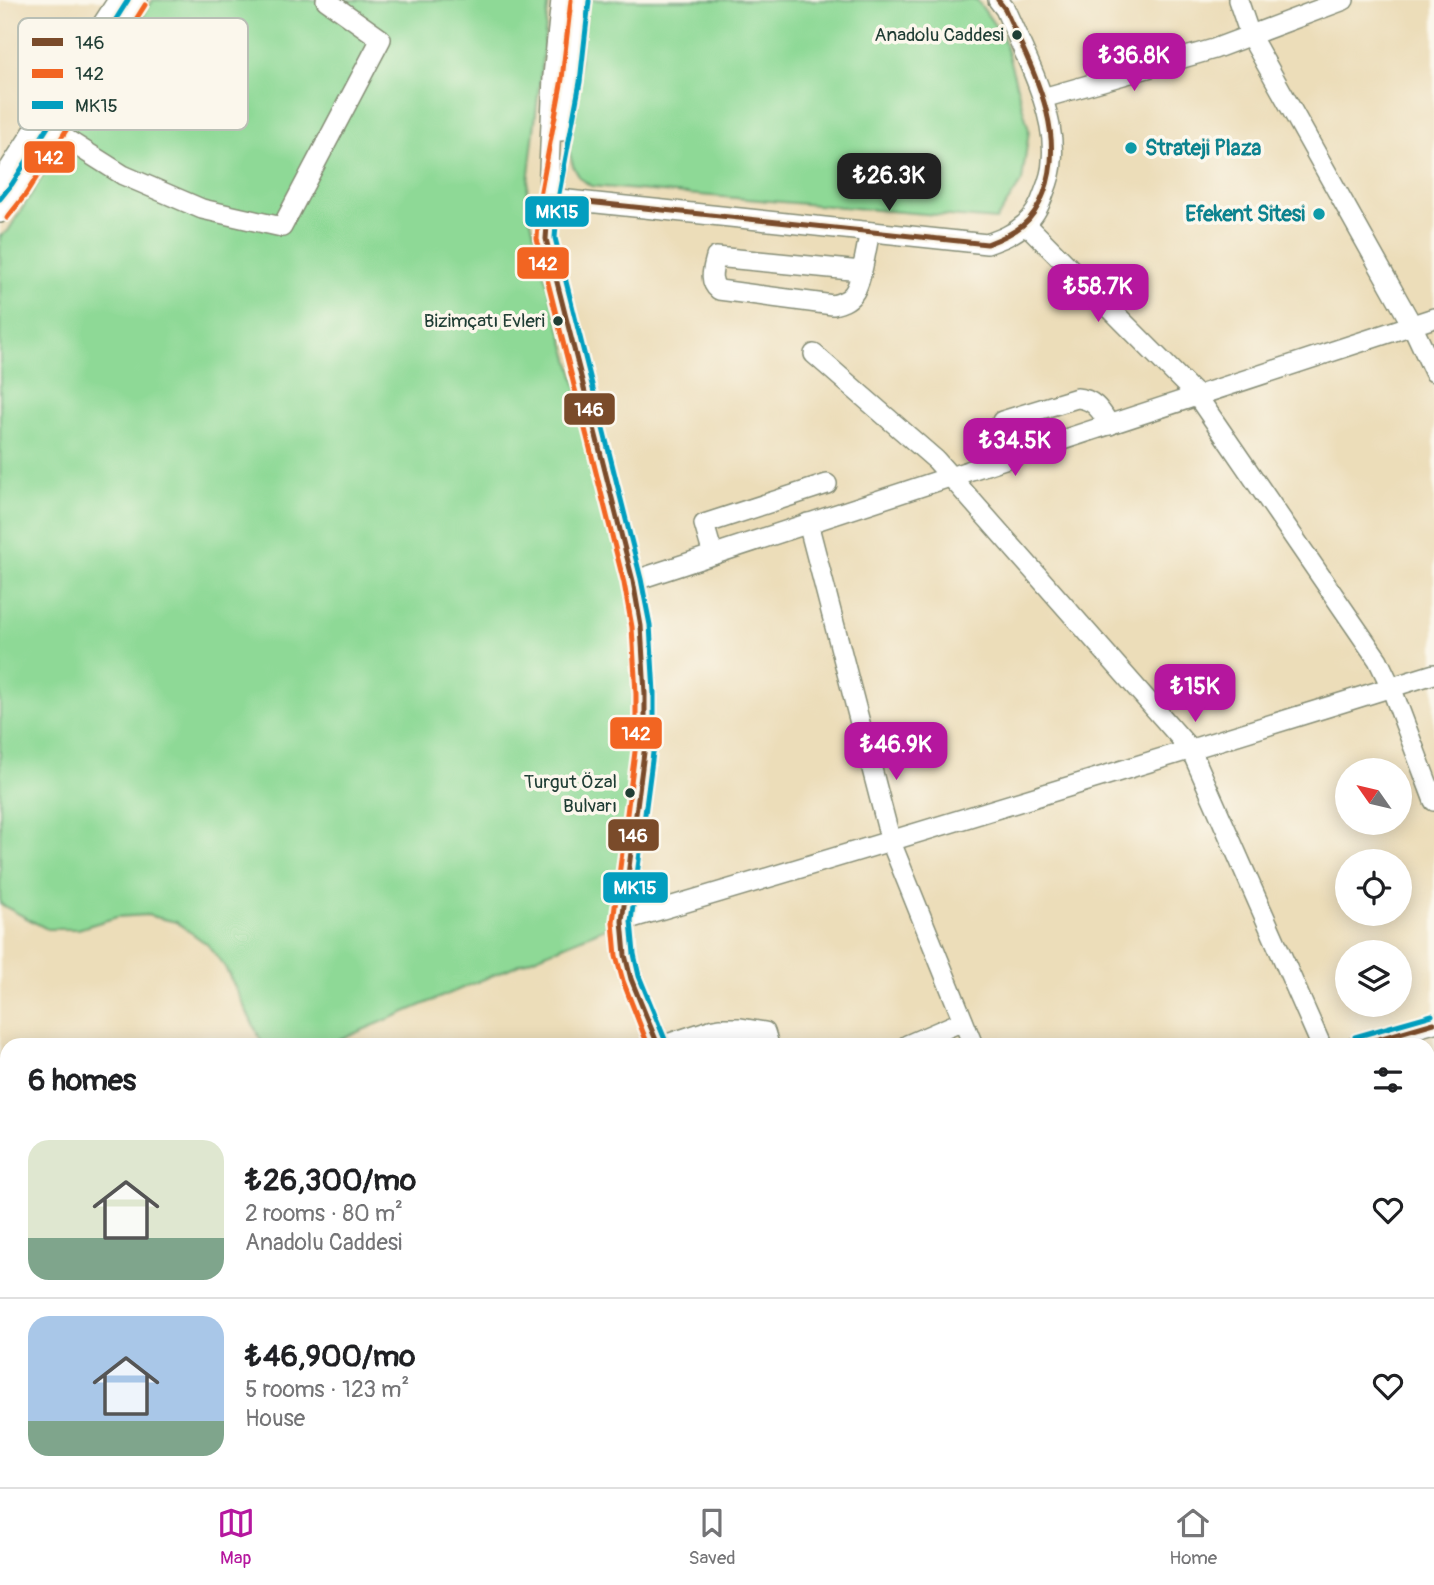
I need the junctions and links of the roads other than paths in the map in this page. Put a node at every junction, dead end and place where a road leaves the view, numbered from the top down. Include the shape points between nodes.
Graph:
1 (118, 0) edge
2 (138, 0) edge
3 (326, 0) edge
4 (561, 0) edge
5 (579, 0) edge
6 (998, 0) edge
7 (1238, 0) edge
8 (1344, 0) edge
9 (106, 18) edge
10 (127, 18) edge
11 (1250, 35) junction
12 (1043, 98) junction
13 (34, 130) edge
14 (55, 132) joint
15 (0, 183) edge
16 (549, 198) junction
17 (0, 213) edge
18 (1026, 224) junction
19 (870, 232) junction
20 (861, 271) junction
21 (1434, 318) edge
22 (1412, 326) junction
23 (814, 354) dead end
24 (1434, 372) edge
25 (1197, 396) junction
26 (1002, 421) dead end
27 (1110, 425) junction
28 (953, 478) junction
29 (827, 484) dead end
30 (808, 523) junction
31 (713, 555) junction
32 (633, 582) junction
33 (1434, 674) edge
34 (1391, 687) junction
35 (1191, 750) junction
36 (1434, 801) edge
37 (891, 842) junction
38 (622, 921) junction
39 (963, 1021) junction
40 (1434, 1023) edge
41 (655, 1038) edge
42 (685, 1038) edge
43 (767, 1038) edge
44 (923, 1038) edge
45 (970, 1038) edge
46 (1318, 1038) edge
47 (1382, 1038) edge

1 - 9 street
2 - 10 street
3 - 14 street via 381,39 282,227 202,209 124,175
4 - 16 street
5 - 16 street via 571,80
6 - 12 street
7 - 11 street
8 - 11 street
11 - 12 street
11 - 22 street
12 - 18 street via 1052,161 1039,207
13 - 15 street
14 - 17 street
16 - 19 street
16 - 32 street via 546,239
18 - 19 street via 987,244
18 - 25 street
19 - 20 street
20 - 20 street via 852,296 833,305 719,290 712,276 716,257
21 - 22 street
22 - 24 street
22 - 25 street
23 - 28 street
25 - 27 street
25 - 34 street via 1378,660
26 - 27 street via 1083,398 1096,405
27 - 28 street
28 - 30 street
28 - 35 street
29 - 31 street via 704,524
30 - 31 street
30 - 37 street
31 - 32 street
32 - 38 street via 641,626 645,745
33 - 34 street
34 - 35 street
34 - 36 street
35 - 37 street
35 - 46 street
37 - 38 street
37 - 39 street
38 - 41 street via 631,979
39 - 44 street
39 - 45 street
40 - 47 street
42 - 43 street via 731,1027 765,1032

